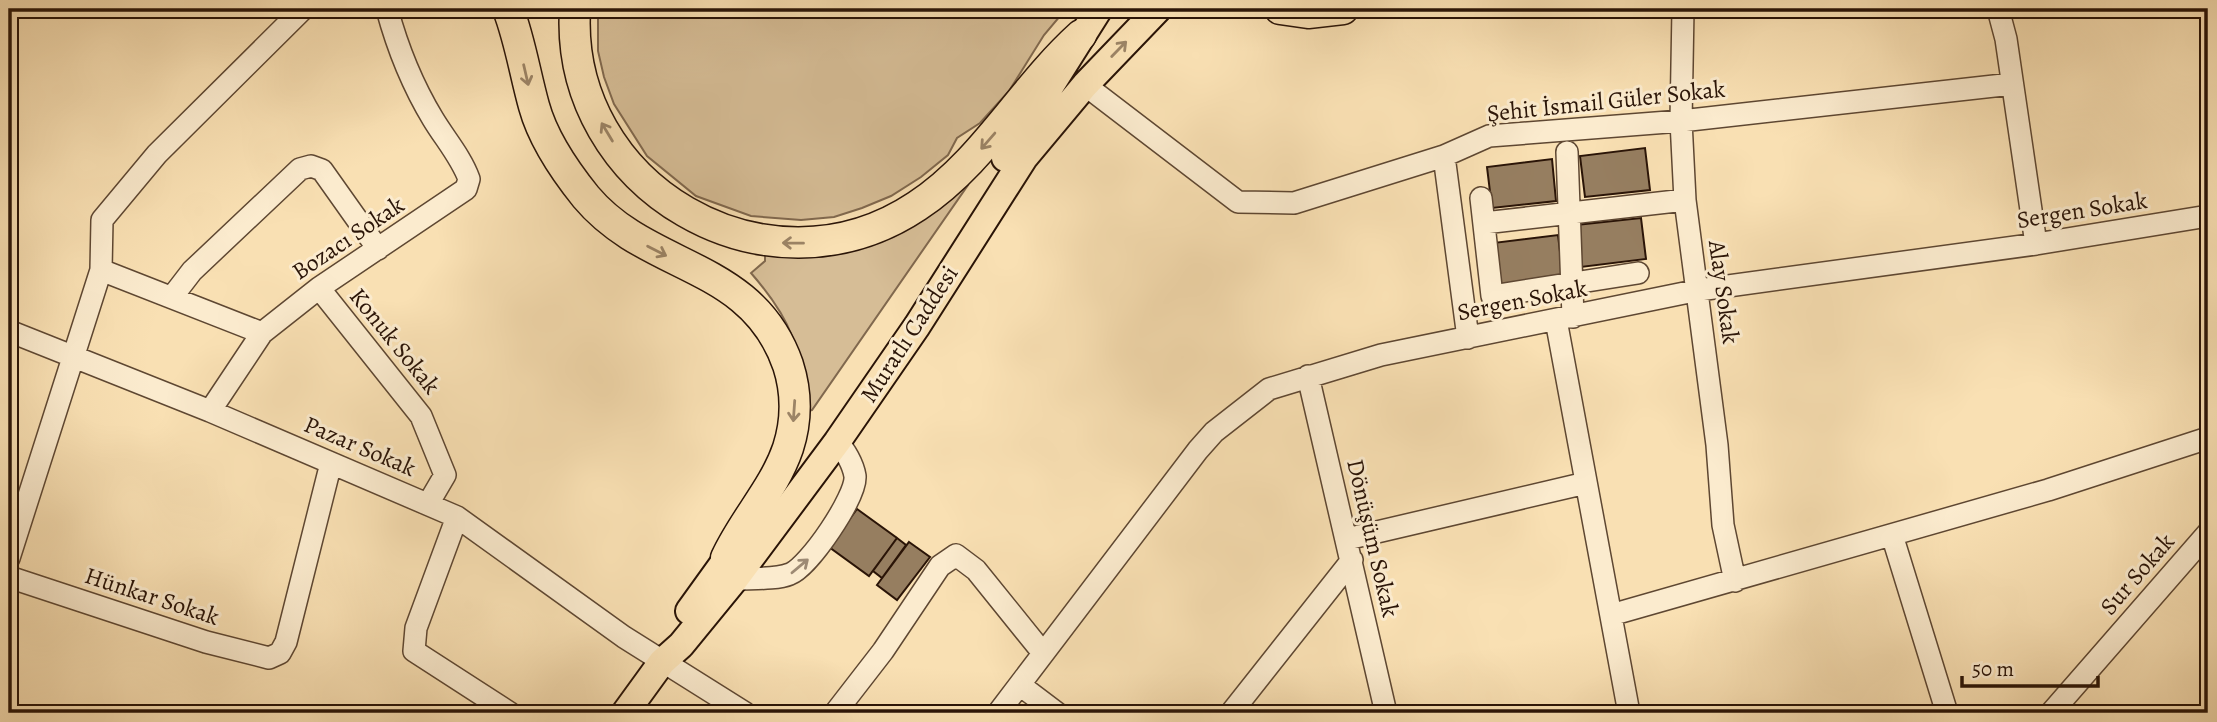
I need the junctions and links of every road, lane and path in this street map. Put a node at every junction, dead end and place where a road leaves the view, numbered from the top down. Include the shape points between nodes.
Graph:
1 (303, 9) edge
2 (387, 9) edge
3 (508, 9) edge
4 (575, 9) edge
5 (1099, 9) edge
6 (1158, 9) edge
7 (1280, 9) edge
8 (1343, 9) edge
9 (1684, 9) edge
10 (1998, 9) edge
11 (1081, 35) junction
12 (2012, 84) junction
13 (1085, 85) junction
14 (1681, 121) junction
15 (1567, 152) dead end
16 (1444, 156) junction
17 (1481, 198) dead end
18 (1685, 200) junction
19 (1569, 212) junction
20 (2208, 216) edge
21 (1484, 223) junction
22 (2036, 244) junction
23 (379, 249) junction
24 (101, 270) junction
25 (1637, 272) dead end
26 (1572, 283) junction
27 (319, 288) junction
28 (1699, 290) junction
29 (172, 297) junction
30 (1565, 319) junction
31 (9, 331) edge
32 (262, 333) junction
33 (1468, 338) junction
34 (72, 355) junction
35 (1308, 376) junction
36 (210, 411) junction
37 (2208, 438) edge
38 (837, 442) junction
39 (331, 464) junction
40 (1586, 483) junction
41 (428, 504) junction
42 (457, 517) junction
43 (2208, 533) edge
44 (1892, 535) junction
45 (1350, 550) junction
46 (9, 558) edge
47 (731, 569) junction
48 (9, 577) edge
49 (1735, 581) junction
50 (1611, 615) junction
51 (1043, 653) junction
52 (662, 662) junction
53 (1020, 685) junction
54 (509, 713) edge
55 (625, 713) edge
56 (745, 713) edge
57 (835, 713) edge
58 (998, 713) edge
59 (1057, 713) edge
60 (1231, 713) edge
61 (1386, 713) edge
62 (1629, 713) edge
63 (1947, 713) edge
64 (2051, 713) edge

1 - 24 street via 157,154 102,220
2 - 23 street, Bozacı Sokak via 393,33 432,118 469,179 466,189
3 -> 47 highway via 534,109 566,170 588,199 628,234 738,293 761,315 782,348 797,407 789,446 780,469 740,528
11 -> 4 highway via 1053,60 989,141 916,207 878,226 796,244 720,230 688,215 658,195 623,158 585,86 576,49
5 - 11 main road, Muratlı Caddesi
13 -> 6 main road, Muratlı Caddesi
7 - 8 highway via 1308,13
9 - 14 street, Alay Sokak
10 - 12 street
11 - 47 main road, Muratlı Caddesi via 919,296
12 - 14 street, Şehit İsmail Güler Sokak
12 - 22 street
13 - 16 street, Şehit İsmail Güler Sokak via 1238,202 1294,203
13 - 38 main road, Muratlı Caddesi via 1001,189 916,327
14 - 16 street, Şehit İsmail Güler Sokak via 1489,136
14 - 18 street, Alay Sokak
15 - 19 street
16 - 33 street
17 - 21 street
18 - 19 street
18 - 28 street, Alay Sokak
19 - 21 street
19 - 26 street
20 - 22 street, Sergen Sokak
21 - 26 street via 1492,296
22 - 28 street, Sergen Sokak
23 - 27 street, Bozacı Sokak
23 - 29 street via 322,170 311,166 300,169 192,271
24 - 29 street
24 - 34 street
25 - 26 street
26 - 30 street
27 - 32 street, Bozacı Sokak
27 - 41 street, Konuk Sokak via 421,416 444,475
28 - 30 street, Sergen Sokak
28 - 49 street, Alay Sokak via 1723,525
29 - 32 street
30 - 33 street, Sergen Sokak
30 - 40 street
31 - 34 street, Pazar Sokak
32 - 36 street, Bozacı Sokak
33 - 35 street, Sergen Sokak via 1381,355
34 - 36 street, Pazar Sokak
34 - 46 street
35 - 45 street, Dönüşüm Sokak
35 - 51 street, Sergen Sokak via 1269,389 1214,432
36 - 39 street, Pazar Sokak
37 - 44 street
38 - 47 main road, Muratlı Caddesi
47 -> 38 street via 791,574 810,558 851,493 855,477
39 - 41 street, Pazar Sokak
39 - 48 street, Hünkar Sokak via 286,642 280,653 269,658
40 - 45 street
40 - 50 street
41 - 42 street, Pazar Sokak
42 - 52 street, Pazar Sokak
42 - 54 street via 416,628 414,651
43 - 64 street, Sur Sokak
44 - 49 street
44 - 63 street
45 - 60 street
45 - 61 street, Dönüşüm Sokak
47 - 52 main road, Muratlı Caddesi via 666,643
49 - 50 street
50 - 62 street
51 - 53 street, Sergen Sokak
51 - 57 street via 976,570 956,555 940,566
52 - 55 main road, Muratlı Caddesi
52 - 56 street, Pazar Sokak
53 - 58 street, Sergen Sokak
53 - 59 street

